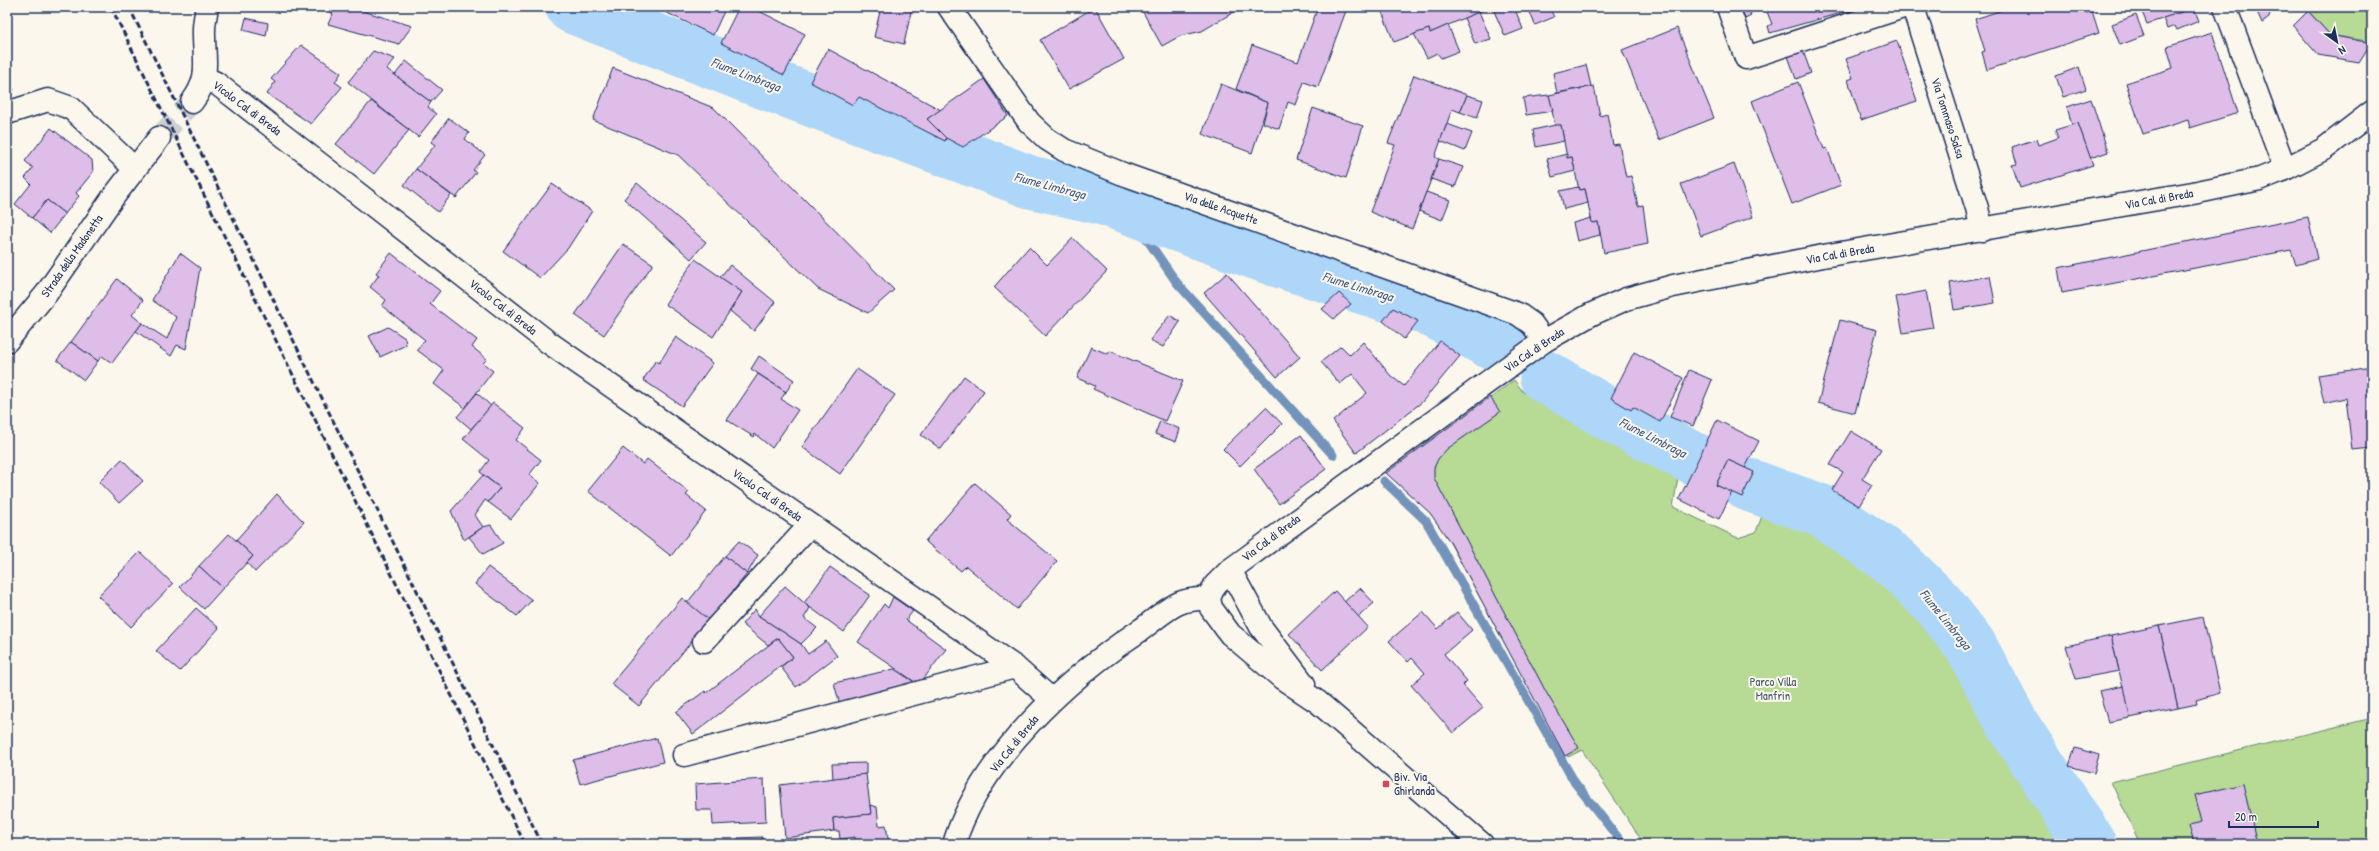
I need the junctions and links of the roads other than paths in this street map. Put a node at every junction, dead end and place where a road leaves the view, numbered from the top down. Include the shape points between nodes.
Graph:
1 (207, 7) edge
2 (949, 7) edge
3 (1728, 7) edge
4 (1903, 7) edge
5 (1913, 7) edge
6 (2225, 7) edge
7 (205, 78) junction
8 (192, 102) tunnel mouth
9 (2372, 112) edge
10 (7, 113) edge
11 (159, 138) tunnel mouth
12 (134, 168) junction
13 (2285, 169) junction
14 (1982, 230) junction
15 (7, 341) edge
16 (1544, 341) junction
17 (810, 525) junction
18 (1230, 570) junction
19 (1209, 598) junction
20 (704, 640) dead end
21 (1015, 667) junction
22 (1051, 699) junction
23 (1318, 702) junction
24 (684, 755) dead end
25 (954, 844) edge
26 (1482, 844) edge

1 - 7 street via 204,29
2 - 16 street, Via delle Acquette via 1029,122 1047,139 1064,150 1518,314 1532,324
3 - 4 street via 1746,58
5 - 14 street, Via Tommaso Salsa
6 - 13 street
7 - 8 street via 202,88
7 - 17 street, Vicolo Cal di Breda via 216,83 548,342
9 - 13 street, Via Cal di Breda via 2324,149
10 - 12 street via 48,100 71,108
11 - 12 street, Strada della Madonetta
12 - 15 street, Strada della Madonetta via 46,294
13 - 14 street, Via Cal di Breda via 2260,179 2192,193
14 - 16 street, Via Cal di Breda via 1823,256 1673,286 1626,299 1592,314
16 - 18 street, Via Cal di Breda
17 - 20 street, Vicolo Cal di Breda
17 - 21 street, Vicolo Cal di Breda
18 - 19 street, Via Cal di Breda via 1215,585
18 - 23 street via 1261,627
19 - 22 street, Via Cal di Breda via 1182,602 1115,647
19 - 23 street via 1211,608 1230,634 1282,678
21 - 22 street, Vicolo Cal di Breda
21 - 24 street
22 - 25 street, Via Cal di Breda via 981,787
23 - 26 street

